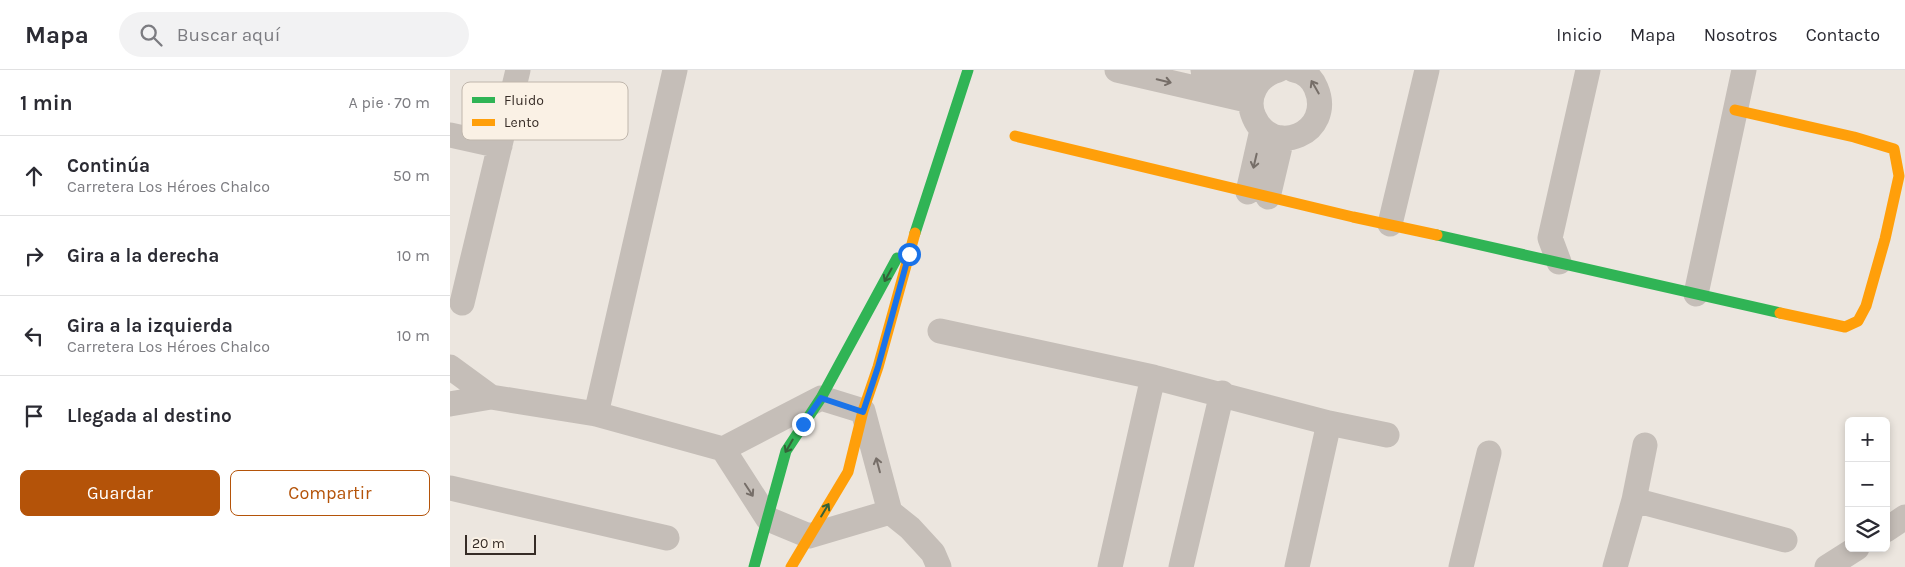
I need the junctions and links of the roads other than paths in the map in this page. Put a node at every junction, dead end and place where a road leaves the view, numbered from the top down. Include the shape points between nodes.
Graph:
1 (675, 70) edge
2 (968, 70) edge
3 (1117, 70) edge
4 (1203, 70) edge
5 (1278, 70) edge
6 (1294, 70) edge
7 (1427, 70) edge
8 (1744, 70) edge
9 (1580, 72) edge
10 (1254, 92) junction
11 (1735, 110) junction
12 (1272, 134) junction
13 (1015, 136) dead end
14 (473, 140) edge
15 (501, 140) edge
16 (500, 146) junction
17 (1258, 194) junction
18 (919, 217) junction
19 (1390, 224) junction
20 (1559, 262) junction
21 (1696, 294) junction
22 (462, 303) dead end
23 (940, 331) dead end
24 (450, 367) edge
25 (1153, 377) junction
26 (1222, 393) junction
27 (491, 397) junction
28 (821, 398) junction
29 (450, 404) edge
30 (863, 412) junction
31 (596, 414) junction
32 (1329, 423) junction
33 (1387, 435) dead end
34 (1646, 446) dead end
35 (723, 449) junction
36 (1489, 453) dead end
37 (450, 488) edge
38 (1634, 500) junction
39 (890, 512) junction
40 (1905, 517) edge
41 (768, 519) junction
42 (1890, 527) edge
43 (809, 536) junction
44 (667, 538) dead end
45 (1785, 540) dead end
46 (1851, 552) edge
47 (754, 567) edge
48 (791, 567) edge
49 (939, 567) edge
50 (1110, 567) edge
51 (1181, 567) edge
52 (1297, 567) edge
53 (1461, 567) edge
54 (1615, 567) edge
55 (1827, 567) edge

1 - 31 street
2 - 18 street
3 -> 10 street
4 - 10 street
5 - 10 street via 1270,72
12 -> 6 street via 1298,136 1311,127 1320,113 1320,97 1314,82
7 - 19 street
8 - 11 street
9 - 20 street via 1550,238
10 - 12 street via 1253,117
11 - 21 street
11 - 21 street via 1894,149 1899,176 1872,287 1858,321 1845,327
12 - 17 street
13 - 17 street
14 - 16 street
15 - 16 street
16 - 22 street
17 - 19 street
18 -> 28 street
18 - 30 street
19 - 20 street
20 - 21 street
23 - 25 street
24 - 27 street
25 - 26 street
25 - 50 street
26 - 32 street
26 - 51 street
27 - 29 street
27 - 31 street
28 - 30 street
28 - 35 street
28 -> 41 street via 786,451
39 -> 30 street
43 -> 30 street via 848,472
31 - 35 street
32 - 33 street
32 - 52 street
34 - 38 street
35 -> 41 street
36 - 53 street
37 - 44 street
38 - 45 street
38 - 54 street
39 - 43 street
39 - 49 street via 933,553
40 - 42 street
41 - 43 street
41 - 47 street
43 - 48 street
46 - 55 street

